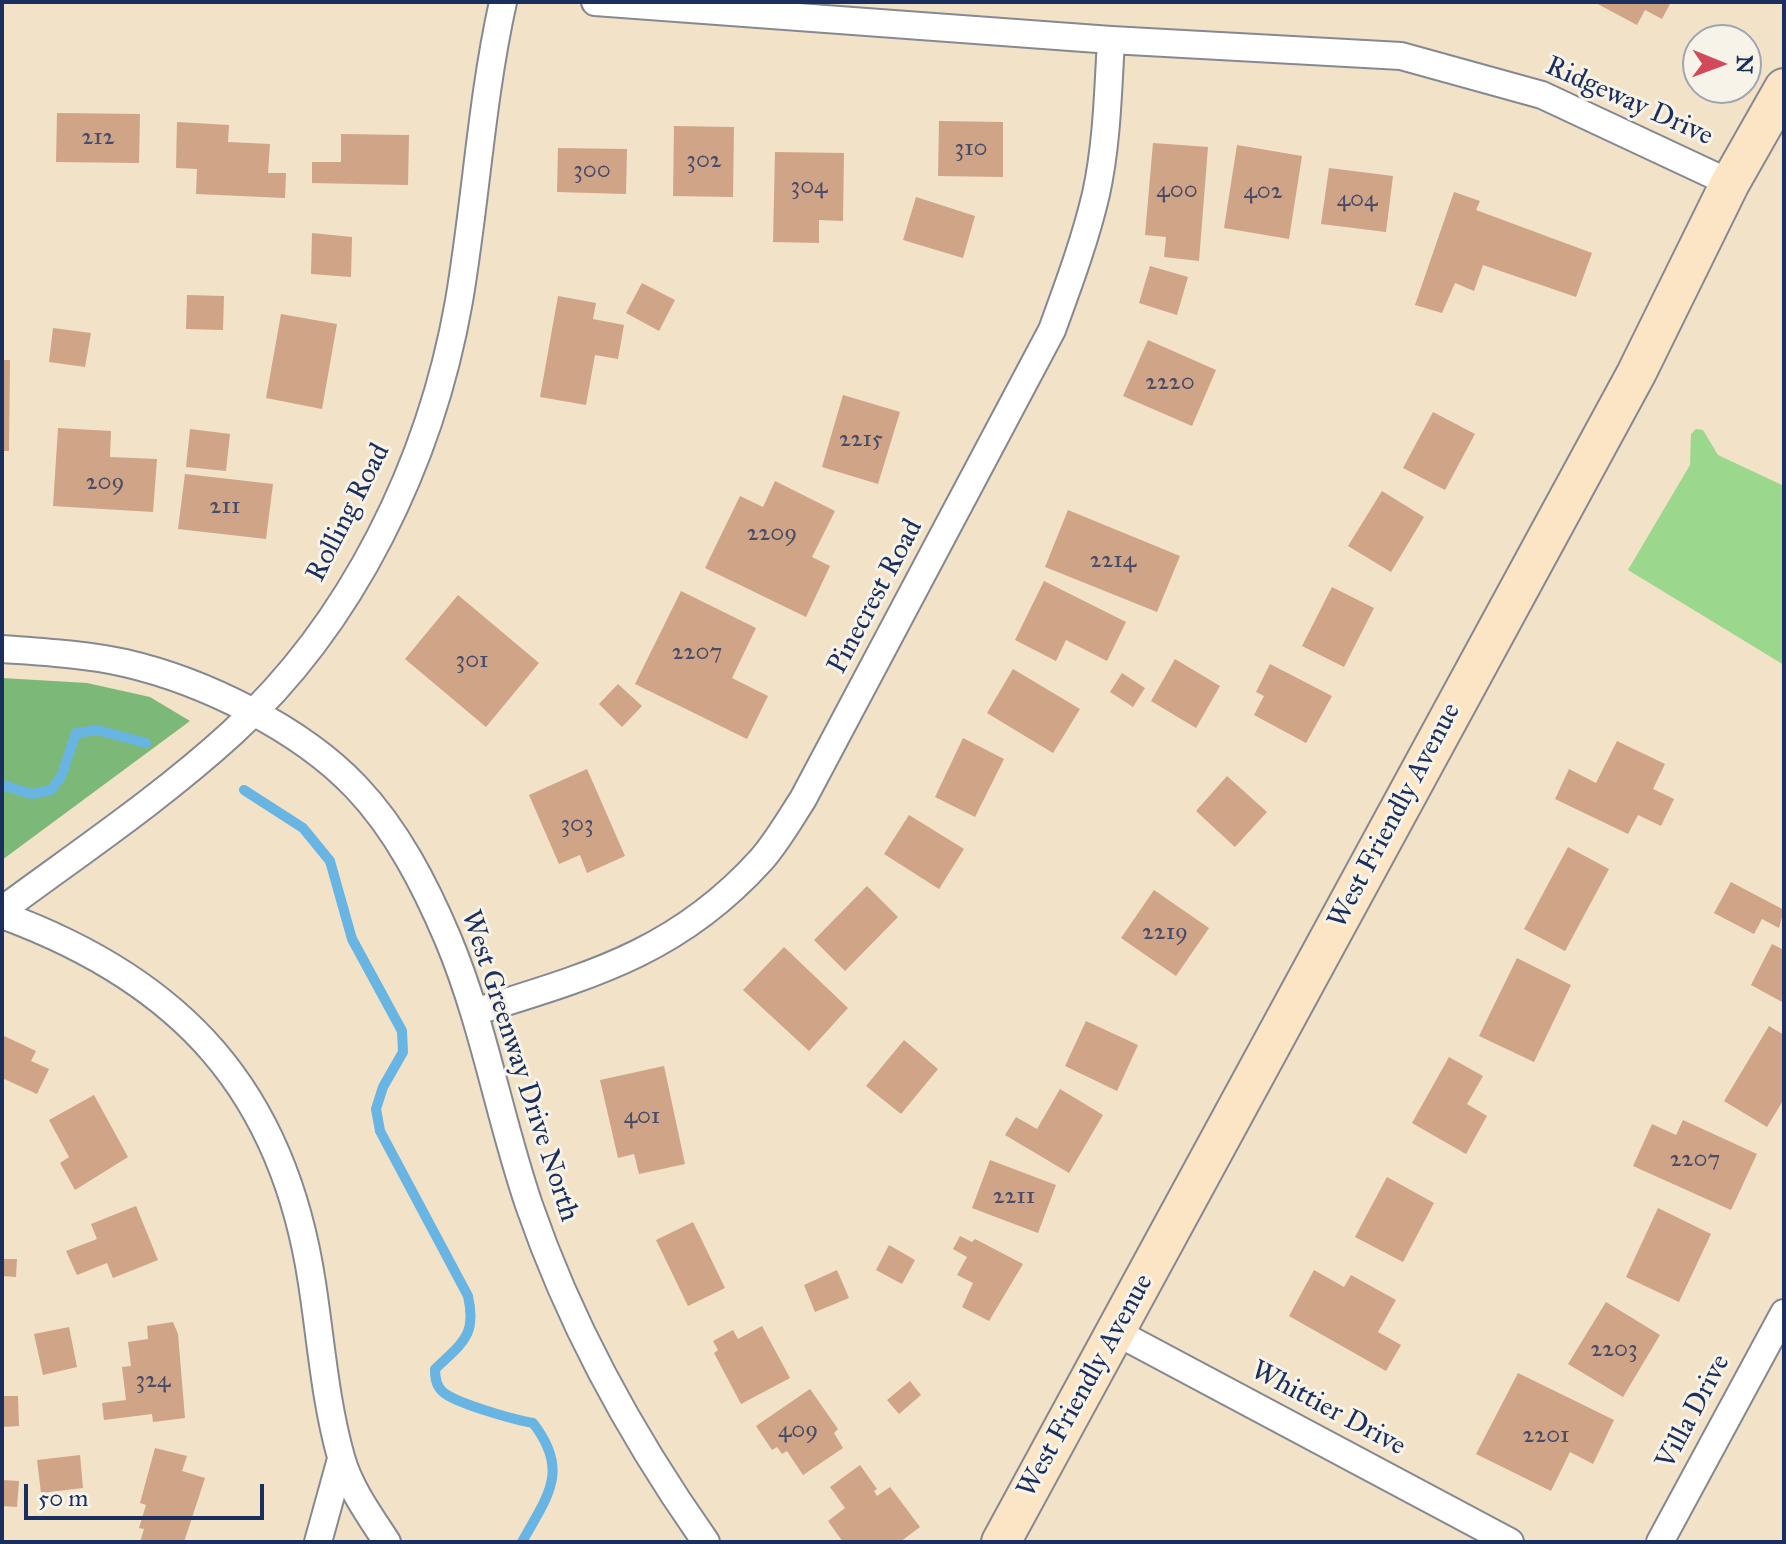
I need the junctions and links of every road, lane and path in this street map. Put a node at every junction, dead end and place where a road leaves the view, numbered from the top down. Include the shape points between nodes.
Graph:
1 (503, 2) edge
2 (595, 2) edge
3 (1111, 40) junction
4 (1784, 88) edge
5 (1730, 183) junction
6 (2, 649) edge
7 (252, 711) junction
8 (2, 912) edge
9 (474, 1012) junction
10 (1784, 1313) edge
11 (1116, 1332) junction
12 (341, 1459) junction
13 (318, 1542) edge
14 (387, 1542) edge
15 (706, 1542) edge
16 (1001, 1542) edge
17 (1510, 1542) edge
18 (1660, 1542) edge

1 - 7 street, Rolling Road via 488,71 459,302 436,399 404,488 357,577 298,662
2 - 3 street, Ridgeway Drive
3 - 5 street, Ridgeway Drive via 1401,56 1542,95
3 - 9 street, Pinecrest Road via 1096,193 1052,330 803,799 764,857 687,927 590,976
4 - 5 main road, West Friendly Avenue
5 - 11 main road, West Friendly Avenue via 1636,374
6 - 7 street, West Greenway Drive North via 123,662 167,674
7 - 8 street, Rolling Road via 173,781
7 - 9 street, West Greenway Drive North via 355,786 390,830 423,883
8 - 12 street via 81,948 174,1009 234,1076 264,1124 300,1219
9 - 15 street, West Greenway Drive North via 529,1203 566,1304 615,1402
10 - 18 street, Villa Drive
11 - 16 main road, West Friendly Avenue
11 - 17 street, Whittier Drive
12 - 13 street
12 - 14 street

